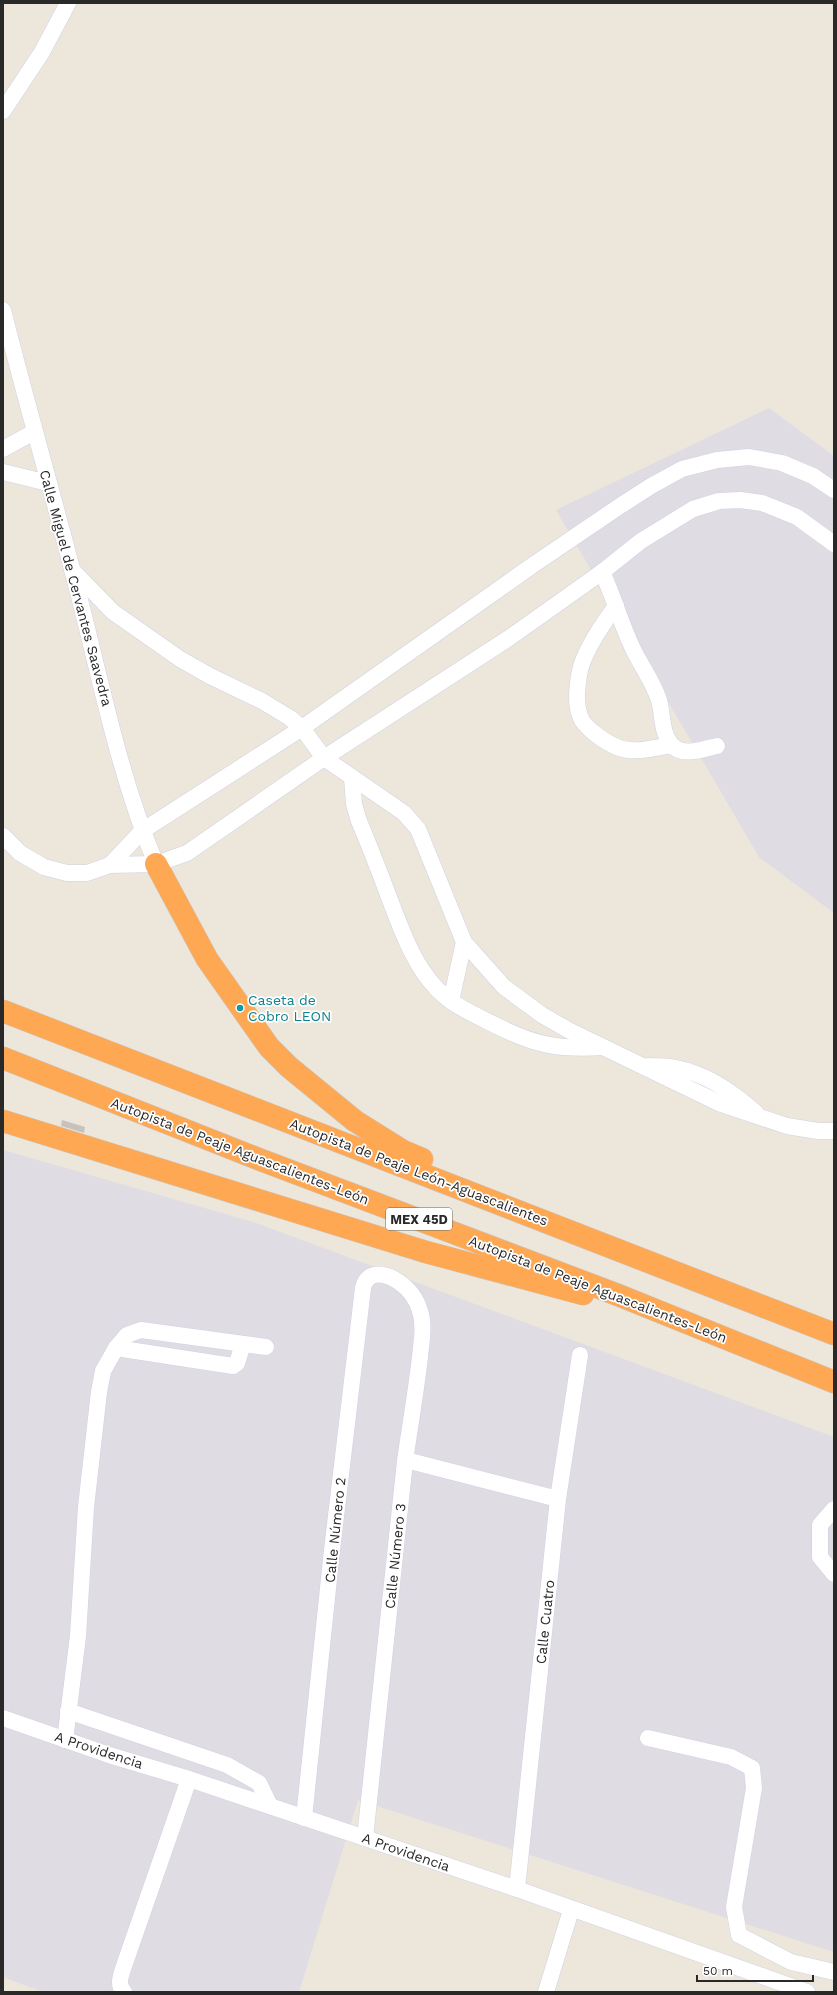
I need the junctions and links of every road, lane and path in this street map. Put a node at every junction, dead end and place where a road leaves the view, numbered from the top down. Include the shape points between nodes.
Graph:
1 (68, 3) edge
2 (3, 111) edge
3 (3, 310) edge
4 (34, 432) junction
5 (3, 448) edge
6 (3, 472) edge
7 (48, 483) junction
8 (834, 490) edge
9 (834, 544) edge
10 (72, 570) junction
11 (602, 572) junction
12 (616, 606) junction
13 (302, 728) junction
14 (671, 745) junction
15 (717, 746) dead end
16 (324, 758) junction
17 (352, 778) junction
18 (142, 831) junction
19 (3, 836) edge
20 (156, 864) junction
21 (110, 865) junction
22 (464, 942) junction
23 (451, 1001) junction
24 (3, 1011) edge
25 (603, 1047) junction
26 (3, 1058) edge
27 (3, 1121) edge
28 (834, 1132) edge
29 (399, 1281) joint
30 (618, 1295) junction
31 (834, 1321) edge
32 (834, 1334) edge
33 (243, 1344) junction
34 (266, 1347) dead end
35 (116, 1348) junction
36 (580, 1355) dead end
37 (834, 1382) edge
38 (406, 1460) junction
39 (558, 1499) junction
40 (834, 1509) edge
41 (834, 1574) edge
42 (68, 1711) junction
43 (3, 1718) edge
44 (648, 1738) dead end
45 (66, 1740) junction
46 (188, 1779) junction
47 (270, 1806) junction
48 (304, 1818) junction
49 (365, 1838) junction
50 (517, 1890) junction
51 (571, 1910) junction
52 (834, 1972) edge
53 (124, 1992) edge
54 (546, 1992) edge
55 (807, 1992) edge

1 - 2 street via 42,52
3 - 4 street, Calle Miguel de Cervantes Saavedra
4 - 5 street
4 - 7 street, Calle Miguel de Cervantes Saavedra
6 - 7 street
7 - 10 street, Calle Miguel de Cervantes Saavedra
8 - 13 street via 813,476 782,463 749,457 717,460 682,469 651,486 533,565
9 - 11 street via 779,508 740,500 719,502 693,509 667,524
10 - 13 street via 113,612 180,659 278,709
10 - 18 street, Calle Miguel de Cervantes Saavedra via 113,732
11 - 12 street
11 - 16 street via 509,638
12 - 14 street via 634,651 659,700 663,728
12 - 14 street via 584,657 577,686 580,716 595,735 617,747 644,750
13 - 16 street
13 - 18 street
14 - 15 street via 693,752
16 - 17 street
16 - 20 street via 187,853
17 - 22 street via 412,820
17 - 23 street via 352,791 359,821 403,933 425,975
18 - 20 street, Calle Miguel de Cervantes Saavedra
18 - 21 street
19 - 21 street via 20,853 44,867 66,873 87,873
20 - 21 street
20 - 31 highway via 207,959 269,1047 289,1067 355,1121 404,1151
22 - 23 street
22 - 25 street via 504,987 542,1015
23 - 25 street via 508,1032 551,1047
24 - 32 highway, Autopista de Peaje León-Aguascalientes
25 - 28 street via 721,1104 786,1126
26 - 30 highway, Autopista de Peaje Aguascalientes-León / MEX 45D via 261,1160
27 - 30 highway via 426,1252 570,1291 597,1297
29 - 38 street, Calle Número 3 via 417,1302 422,1324
29 - 48 street, Calle Número 2 via 376,1274 369,1275 364,1280
30 - 37 highway, Autopista de Peaje Aguascalientes-León / MEX 45D
33 - 34 street
33 - 35 street via 140,1330 127,1335
33 - 35 street via 237,1363 233,1366
35 - 42 street via 103,1371 99,1392 86,1507 78,1636
36 - 39 street, Calle Cuatro
38 - 39 street
38 - 49 street, Calle Número 3
39 - 50 street, Calle Cuatro
40 - 41 street via 820,1526 820,1557
42 - 45 street
42 - 47 street via 227,1765 260,1783
43 - 45 street, A Providencia
44 - 52 street via 731,1757 752,1768 754,1788 734,1907 739,1935 791,1962
45 - 46 street, A Providencia
46 - 47 street, A Providencia
46 - 53 street via 125,1963 120,1981 120,1987
47 - 48 street, A Providencia
48 - 49 street, A Providencia
49 - 50 street, A Providencia
50 - 51 street, A Providencia
51 - 54 street
51 - 55 street, A Providencia

